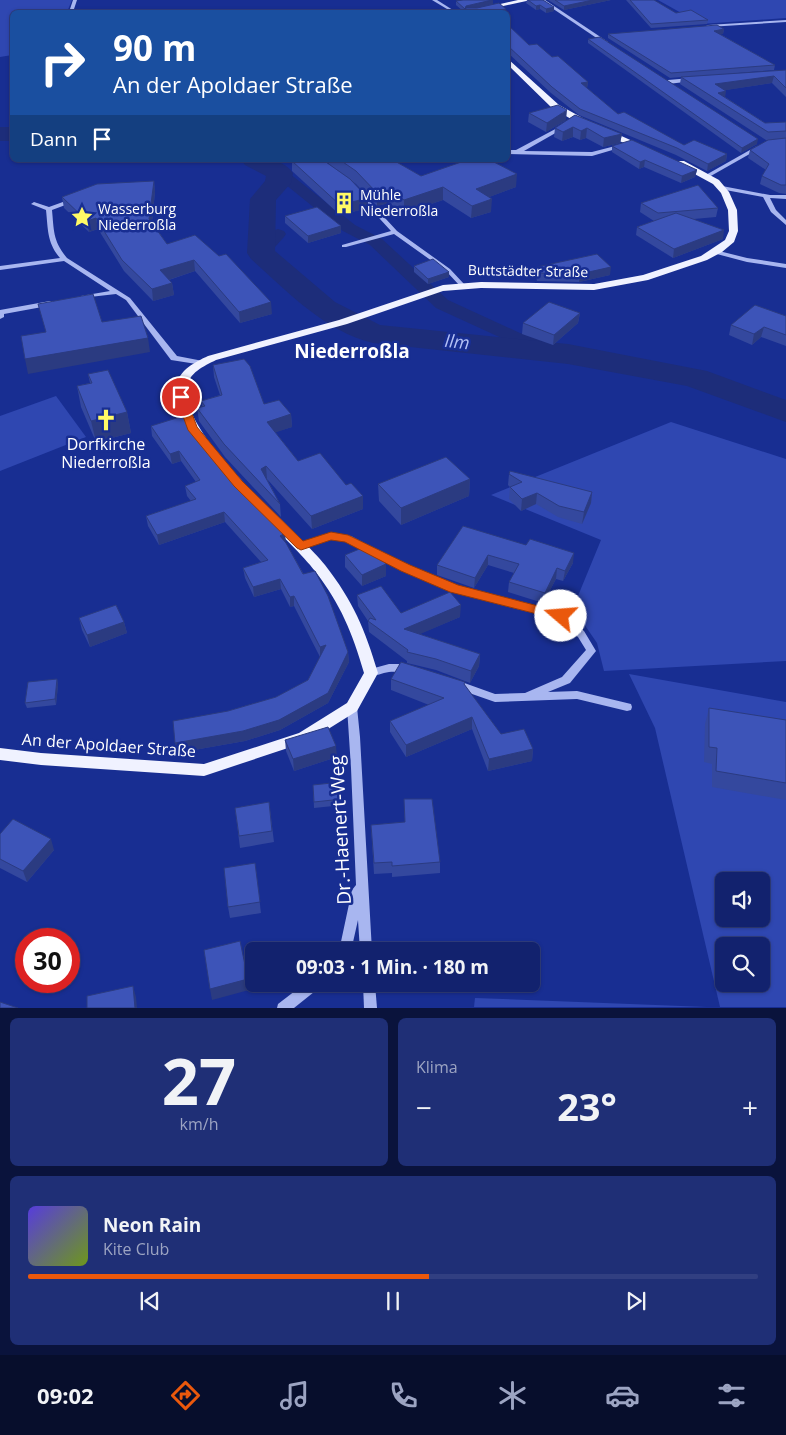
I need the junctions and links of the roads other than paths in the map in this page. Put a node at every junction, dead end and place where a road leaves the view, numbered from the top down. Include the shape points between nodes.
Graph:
1 (434, 0) edge
2 (528, 0) edge
3 (542, 0) edge
4 (451, 10) edge
5 (479, 10) edge
6 (786, 21) edge
7 (701, 27) edge
8 (605, 35) dead end
9 (595, 36) junction
10 (612, 46) edge
11 (510, 63) edge
12 (660, 77) edge
13 (698, 80) edge
14 (668, 82) junction
15 (676, 87) edge
16 (575, 119) junction
17 (757, 139) edge
18 (632, 144) junction
19 (765, 144) joint
20 (648, 150) edge
21 (510, 152) edge
22 (517, 152) junction
23 (672, 159) edge
24 (707, 176) junction
25 (353, 186) edge
26 (722, 188) junction
27 (82, 197) edge
28 (766, 197) junction
29 (786, 197) edge
30 (34, 204) dead end
31 (49, 209) junction
32 (786, 223) edge
33 (395, 232) junction
34 (344, 246) dead end
35 (715, 252) junction
36 (65, 259) junction
37 (786, 266) edge
38 (0, 268) edge
39 (462, 285) junction
40 (117, 292) junction
41 (79, 298) edge
42 (60, 301) edge
43 (0, 317) edge
44 (200, 363) junction
45 (301, 546) junction
46 (415, 671) edge
47 (371, 673) junction
48 (449, 682) edge
49 (528, 696) junction
50 (352, 707) junction
51 (627, 707) dead end
52 (0, 754) edge
53 (360, 881) junction
54 (347, 942) edge
55 (365, 942) edge
56 (304, 992) edge
57 (370, 992) edge
58 (283, 1008) edge
59 (371, 1008) edge

1 - 4 street
2 - 5 main road
3 - 9 street
6 - 7 street
8 - 9 street
9 - 10 street
11 - 16 main road via 556,107
12 - 14 street
13 - 14 street
14 - 15 street
16 - 18 main road
16 - 22 street
17 - 19 street
18 - 20 main road
18 - 22 street via 592,154
19 - 24 street
21 - 22 street
23 - 24 main road, Buttstädter Straße
24 - 26 main road, Buttstädter Straße
25 - 33 street
26 - 28 street
26 - 35 main road, Buttstädter Straße via 732,206 733,232 730,241
27 - 31 street
28 - 29 street
28 - 32 street via 773,211
30 - 31 street
31 - 36 street via 52,238
33 - 34 street
33 - 39 street via 448,270
35 - 37 street
35 - 39 main road, Buttstädter Straße via 662,272 596,287
36 - 38 street
36 - 40 street
39 - 44 main road, Buttstädter Straße via 440,288 308,332
40 - 41 street
40 - 44 street via 128,299 174,358
42 - 43 street via 0,312
44 - 45 main road via 184,377 181,389 184,410 192,427 238,484
45 - 47 main road via 331,583 356,626
45 - 49 street via 331,536 348,538 405,568 455,589 561,616 581,634 591,652 566,680
46 - 47 street via 399,667
47 - 50 main road, An der Apoldaer Straße
48 - 49 street via 495,698
49 - 51 street via 576,695
50 - 52 main road, An der Apoldaer Straße via 304,737 204,770
50 - 53 street, Dr.-Haenert-Weg
53 - 54 street
53 - 55 street, Dr.-Haenert-Weg
56 - 58 street
57 - 59 street

